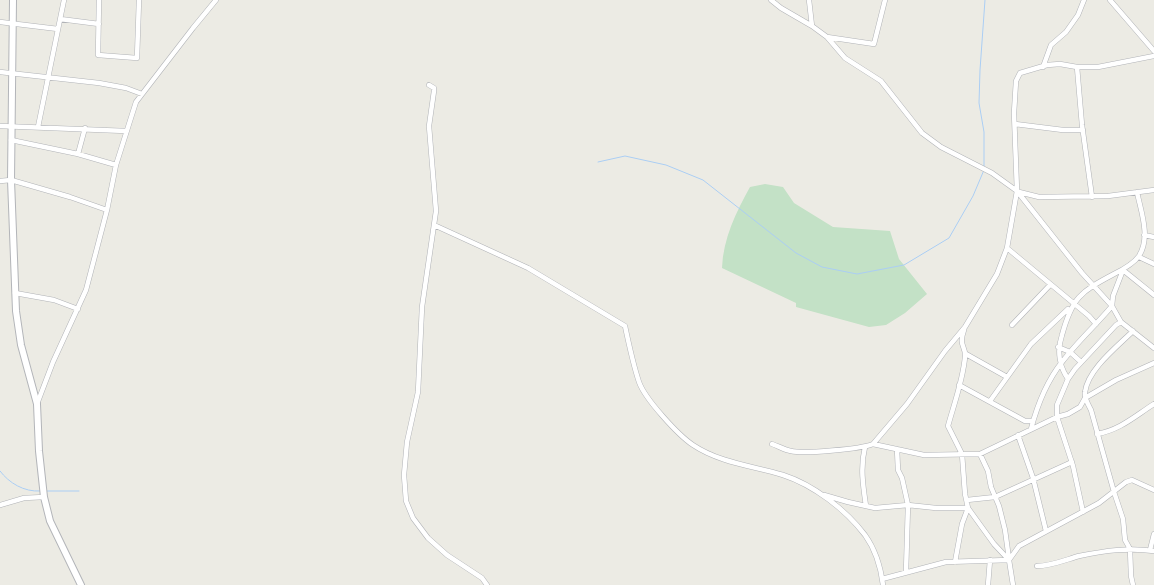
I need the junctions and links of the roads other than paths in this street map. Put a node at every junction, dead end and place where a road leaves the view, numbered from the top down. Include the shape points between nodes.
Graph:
1 (13, 0) edge
2 (64, 0) edge
3 (99, 0) edge
4 (139, 0) edge
5 (216, 0) edge
6 (771, 0) edge
7 (809, 0) edge
8 (885, 0) edge
9 (1084, 0) edge
10 (1110, 0) edge
11 (60, 19) junction
12 (0, 22) edge
13 (12, 24) junction
14 (99, 24) junction
15 (812, 26) junction
16 (58, 30) junction
17 (827, 36) junction
18 (1154, 51) edge
19 (1154, 56) edge
20 (1043, 67) junction
21 (1077, 67) junction
22 (0, 72) edge
23 (11, 73) junction
24 (48, 78) junction
25 (430, 85) dead end
26 (142, 94) junction
27 (1015, 124) junction
28 (0, 126) edge
29 (11, 127) junction
30 (38, 127) junction
31 (86, 128) junction
32 (1083, 130) junction
33 (126, 131) junction
34 (11, 140) junction
35 (78, 154) junction
36 (116, 166) junction
37 (11, 180) junction
38 (0, 181) edge
39 (1154, 190) edge
40 (1017, 191) junction
41 (1137, 192) junction
42 (1092, 196) junction
43 (107, 210) junction
44 (434, 225) junction
45 (1144, 235) junction
46 (1154, 237) edge
47 (1007, 248) junction
48 (1139, 257) junction
49 (1154, 264) edge
50 (1123, 270) junction
51 (1050, 285) junction
52 (1094, 285) junction
53 (15, 293) junction
54 (1154, 295) edge
55 (1073, 304) junction
56 (1112, 306) junction
57 (78, 309) junction
58 (1122, 322) junction
59 (1096, 324) junction
60 (1012, 325) dead end
61 (965, 327) junction
62 (1133, 331) junction
63 (1058, 347) junction
64 (1154, 348) edge
65 (1070, 352) junction
66 (966, 354) junction
67 (1081, 362) junction
68 (1061, 363) junction
69 (1154, 363) edge
70 (1007, 377) junction
71 (1068, 379) junction
72 (959, 385) junction
73 (1085, 398) junction
74 (990, 401) junction
75 (37, 404) junction
76 (1154, 404) edge
77 (1057, 417) junction
78 (1033, 421) junction
79 (1031, 429) junction
80 (1097, 434) junction
81 (1018, 435) junction
82 (772, 444) dead end
83 (873, 444) junction
84 (866, 447) junction
85 (897, 449) junction
86 (962, 454) junction
87 (980, 454) junction
88 (1072, 462) junction
89 (1033, 478) junction
90 (1154, 490) edge
91 (1114, 492) junction
92 (823, 494) junction
93 (44, 497) junction
94 (995, 497) junction
95 (967, 500) junction
96 (0, 505) edge
97 (908, 505) junction
98 (866, 506) junction
99 (968, 508) junction
100 (1083, 512) junction
101 (1046, 531) junction
102 (1154, 534) edge
103 (1130, 549) junction
104 (1152, 551) edge
105 (990, 560) junction
106 (1009, 560) junction
107 (955, 562) junction
108 (1036, 566) dead end
109 (906, 572) junction
110 (882, 579) junction
111 (81, 585) edge
112 (487, 585) edge
113 (883, 585) edge
114 (988, 585) edge
115 (1013, 585) edge
116 (1133, 585) edge

1 - 13 main road
2 - 11 street
3 - 14 street
4 - 14 street via 137,58 98,55
5 - 26 street
6 - 15 street
7 - 15 street
8 - 17 street via 874,44
9 - 20 street via 1066,32 1051,44
10 - 18 street
11 - 14 street
11 - 16 street
12 - 13 street
13 - 16 street
13 - 23 main road
15 - 17 street
16 - 24 street
17 - 40 street via 846,58 881,81 922,133
19 - 21 street via 1098,67
20 - 21 street via 1060,64
20 - 27 street via 1020,73 1016,81
21 - 32 street
22 - 23 street
23 - 24 street
23 - 29 main road
24 - 26 street via 99,83
24 - 30 street
25 - 44 street via 434,88 429,126 435,186
26 - 33 street
27 - 32 street
27 - 40 street
28 - 29 street
29 - 30 street
29 - 34 main road
30 - 31 street
31 - 33 street
31 - 35 street
32 - 42 street
33 - 36 street
34 - 35 street
34 - 37 main road
35 - 36 street
36 - 43 street
37 - 38 street
37 - 43 street
37 - 53 main road
39 - 41 street
40 - 42 street via 1038,198
40 - 47 street
40 - 52 street
41 - 42 street
41 - 45 street
43 - 57 street
44 - 92 street via 528,268 624,326 640,384 664,418 692,445 712,455 784,476
44 - 112 street via 422,307 418,392 407,442 406,501 413,518 428,538
45 - 46 street
45 - 48 street
47 - 51 street
47 - 61 street via 997,274
48 - 49 street
48 - 50 street
50 - 52 street
50 - 54 street
50 - 56 street
51 - 55 street
51 - 60 street
52 - 55 street
52 - 56 street
53 - 57 street via 54,300
53 - 75 main road via 21,345
55 - 59 street
55 - 63 street
55 - 70 street via 1030,344
56 - 58 street
56 - 59 street
57 - 75 street via 52,362
58 - 62 street
58 - 67 street
59 - 65 street
61 - 66 street via 960,341
61 - 83 street
62 - 64 street
62 - 73 street via 1095,371 1088,381
63 - 65 street
63 - 68 street
65 - 67 street
65 - 68 street
66 - 70 street
66 - 72 street
67 - 71 street
68 - 71 street
68 - 78 street via 1044,392
69 - 73 street
70 - 74 street
71 - 77 street via 1057,406
72 - 74 street
72 - 86 street via 948,426
73 - 77 street via 1080,407
73 - 80 street
74 - 78 street via 1025,421
75 - 93 main road
76 - 80 street via 1130,422 1110,432
77 - 79 street
77 - 88 street
78 - 79 street
79 - 81 street
80 - 91 street
81 - 87 street
81 - 89 street
82 - 84 street via 792,452
83 - 84 street
83 - 85 street
84 - 98 street via 862,480
85 - 86 street via 924,455
85 - 97 street via 898,470
86 - 87 street
86 - 95 street
87 - 94 street
88 - 89 street
88 - 100 street
89 - 94 street
89 - 101 street
90 - 91 street via 1132,480
91 - 100 street
91 - 103 street
92 - 98 street
92 - 110 street via 866,536 875,553
93 - 96 street via 24,498
93 - 111 main road via 50,521
94 - 95 street
94 - 106 street via 1005,530
95 - 99 street
97 - 98 street
97 - 99 street
97 - 109 street
99 - 106 street
99 - 107 street
100 - 101 street
101 - 106 street via 1019,546
102 - 104 street
103 - 104 street
103 - 108 street
103 - 116 street
105 - 106 street
105 - 107 street
105 - 114 street
106 - 115 street
107 - 109 street
109 - 110 street
110 - 113 street

